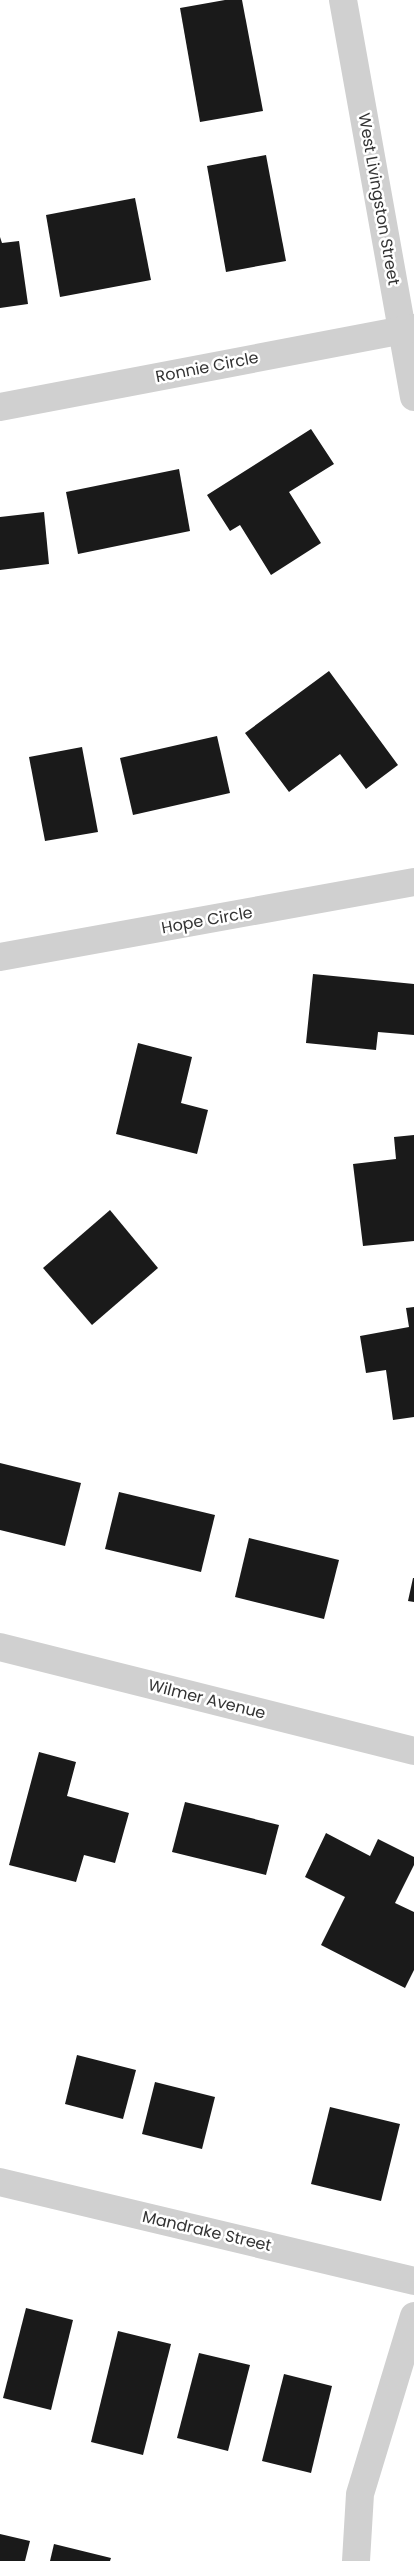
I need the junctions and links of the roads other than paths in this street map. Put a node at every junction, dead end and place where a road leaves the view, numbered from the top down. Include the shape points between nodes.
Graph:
1 (343, 0) edge
2 (408, 329) edge
3 (414, 397) edge
4 (0, 407) edge
5 (414, 882) edge
6 (0, 957) edge
7 (0, 1647) edge
8 (414, 1751) edge
9 (0, 2182) edge
10 (414, 2280) edge
11 (414, 2316) edge
12 (356, 2561) edge

1 - 2 street, West Livingston Street
2 - 3 street, West Livingston Street
2 - 4 street, Ronnie Circle
5 - 6 street, Hope Circle
7 - 8 street, Wilmer Avenue
9 - 10 street, Mandrake Street
11 - 12 street via 360,2494

